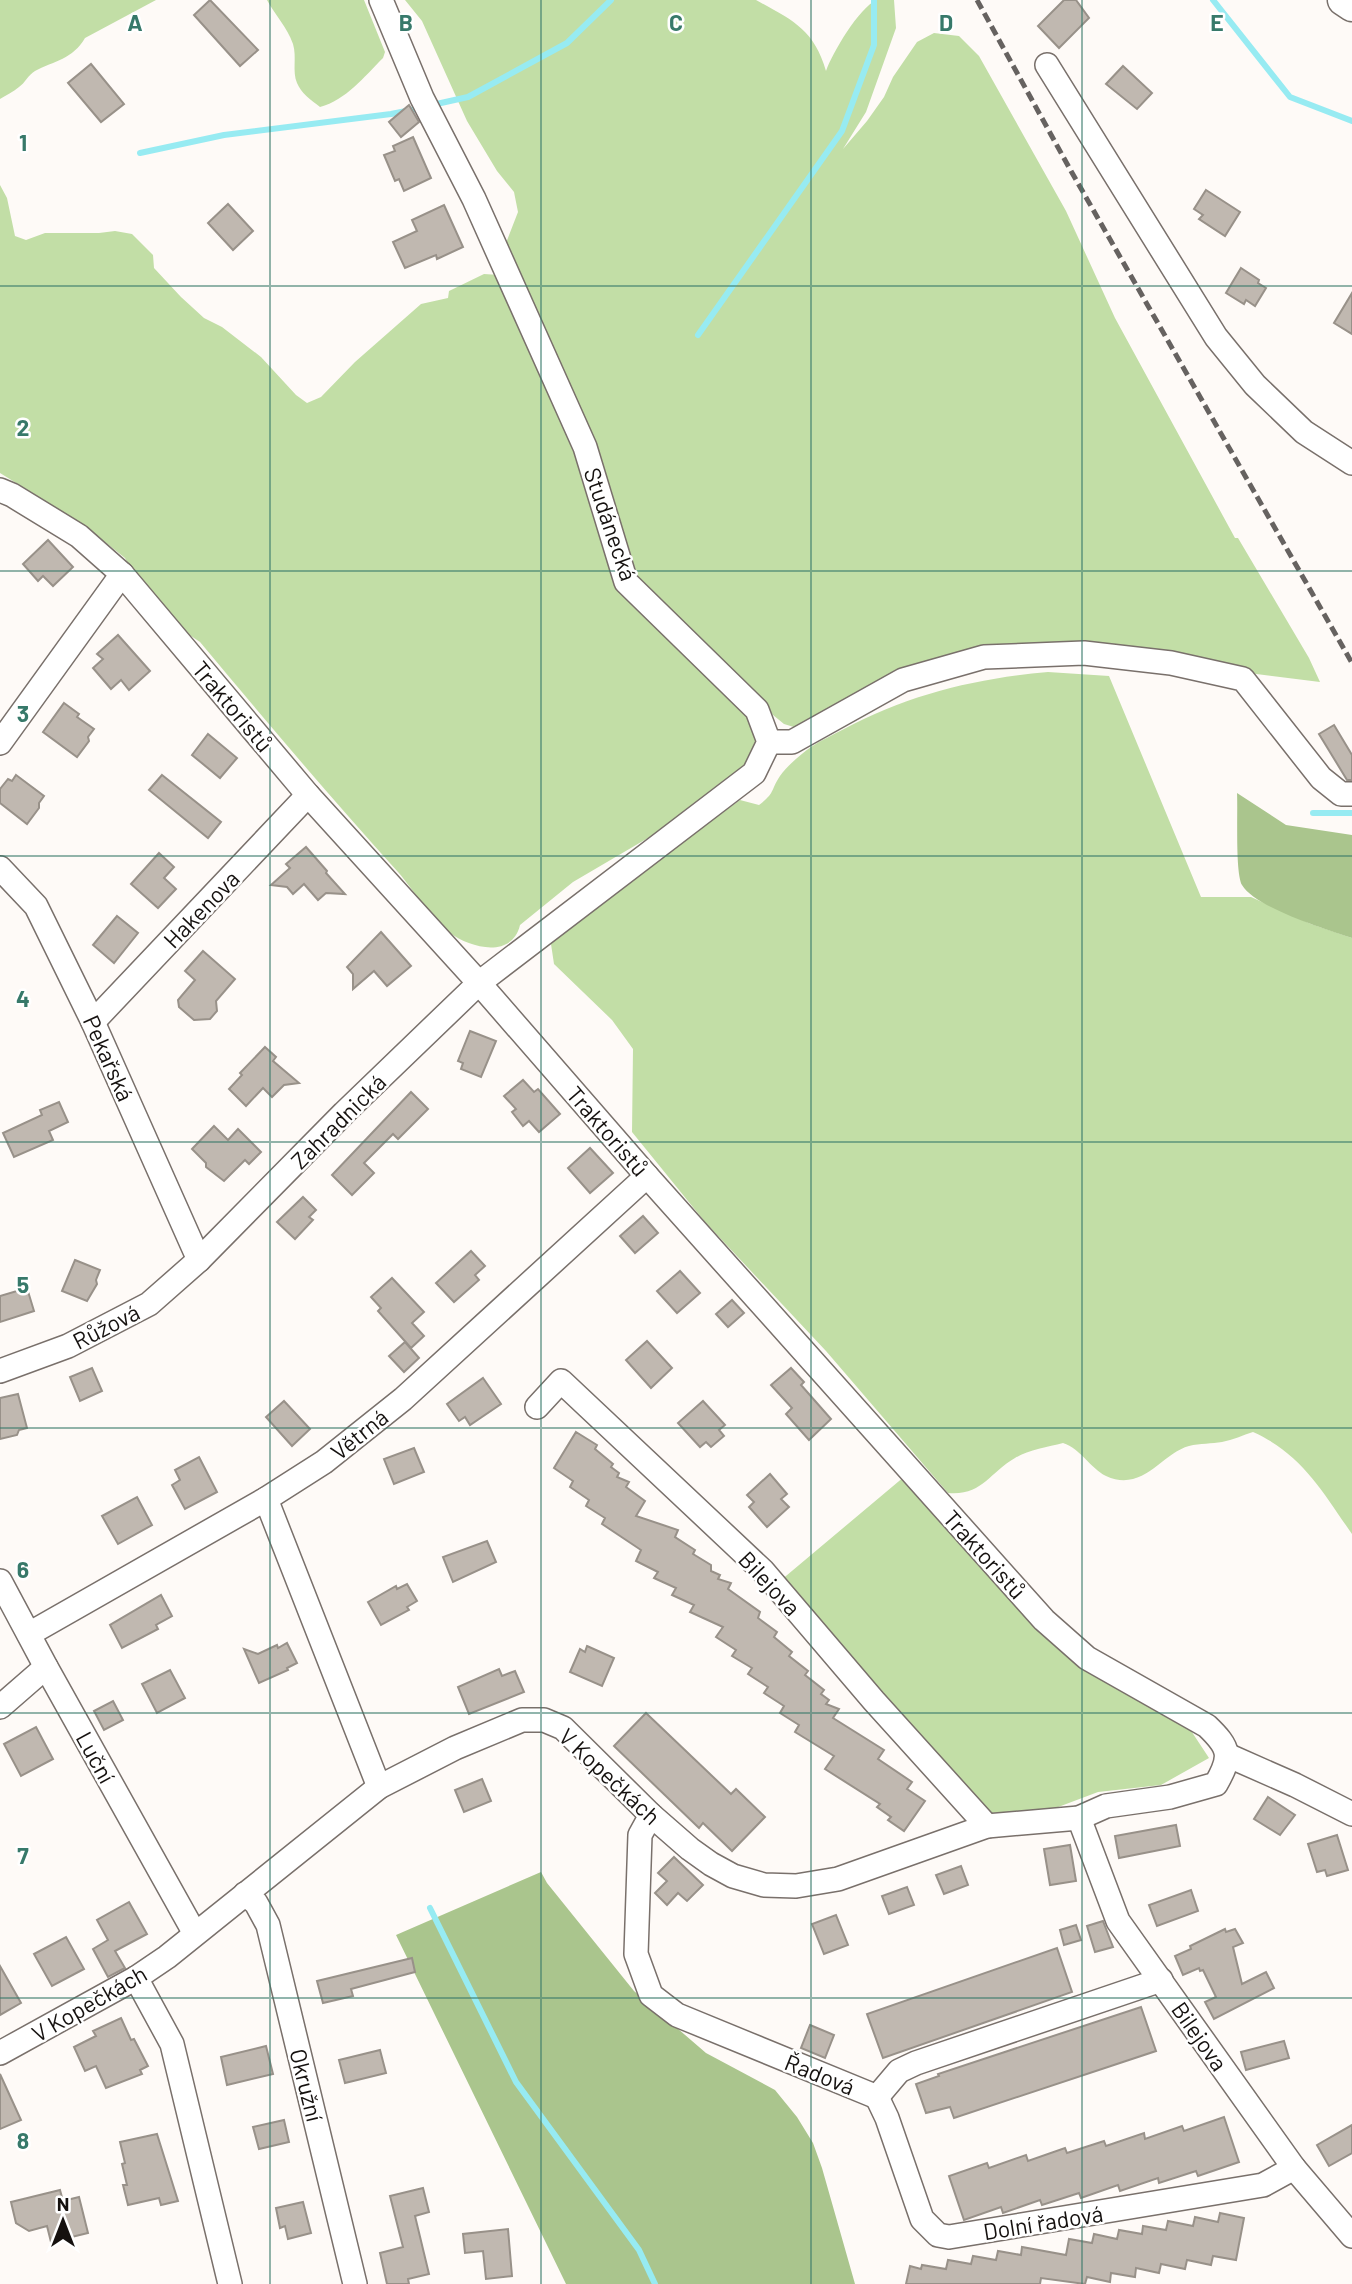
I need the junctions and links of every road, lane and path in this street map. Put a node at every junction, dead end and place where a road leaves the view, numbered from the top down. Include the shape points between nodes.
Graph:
1 (381, 0) edge
2 (1343, 0) edge
3 (1352, 6) edge
4 (1047, 65) dead end
5 (1352, 463) edge
6 (0, 490) edge
7 (122, 574) junction
8 (769, 742) junction
9 (0, 743) edge
10 (1352, 794) edge
11 (308, 795) junction
12 (0, 868) edge
13 (479, 983) junction
14 (93, 1022) junction
15 (647, 1175) junction
16 (199, 1260) junction
17 (0, 1371) edge
18 (537, 1407) dead end
19 (266, 1499) junction
20 (0, 1581) edge
21 (29, 1634) junction
22 (46, 1667) junction
23 (0, 1707) edge
24 (1227, 1755) junction
25 (379, 1787) junction
26 (1352, 1814) edge
27 (651, 1815) junction
28 (1079, 1818) junction
29 (987, 1826) junction
30 (245, 1894) junction
31 (194, 1932) junction
32 (136, 1978) junction
33 (1161, 1980) junction
34 (0, 2053) edge
35 (877, 2097) junction
36 (1294, 2168) junction
37 (1352, 2236) edge
38 (230, 2284) edge
39 (355, 2284) edge

1 - 8 street, Studánecká via 585,447 626,582 757,710
2 - 3 main road
4 - 5 street via 1216,337 1304,432
6 - 7 street, Traktoristů via 79,537
7 - 9 street
7 - 11 street, Traktoristů
8 - 10 street via 792,742 903,680 984,657 1084,653 1171,663 1243,679 1321,778 1341,794
8 - 13 street via 754,773
11 - 13 street, Traktoristů
11 - 14 street, Hakenova
12 - 14 street, Pekařská via 36,906
13 - 15 street, Traktoristů
13 - 16 street, Zahradnická
14 - 16 street, Pekařská
15 - 19 street, Větrná via 403,1399 324,1462
15 - 24 street, Traktoristů via 1044,1620 1087,1658 1207,1726 1223,1742
16 - 17 street, Růžová via 149,1304 68,1346
18 - 29 street, Bilejova via 561,1381 763,1571
19 - 21 street, Větrná
19 - 25 street
20 - 21 street, Luční
21 - 22 street, Luční
22 - 23 street
22 - 31 street, Luční
24 - 26 street
24 - 28 street, V Kopečkách via 1216,1784 1170,1797 1106,1806
25 - 27 street, V Kopečkách via 522,1720 544,1720 563,1728
25 - 30 street, V Kopečkách
27 - 29 street, V Kopečkách via 690,1850 733,1876 785,1886 838,1879
27 - 35 street, Řadová via 640,1835 636,1954 652,1995 677,2015
28 - 29 street, V Kopečkách
28 - 33 street, Bilejova via 1118,1921
30 - 31 street, V Kopečkách
30 - 39 street, Okružní via 268,1925
31 - 32 street, V Kopečkách
32 - 34 street, V Kopečkách
32 - 38 street via 172,2044
33 - 35 street, Řadová via 916,2063 899,2071
33 - 36 street, Bilejova
35 - 36 street, Dolní řadová via 922,2219 938,2235 948,2237 1264,2185
36 - 37 street, Bilejova

